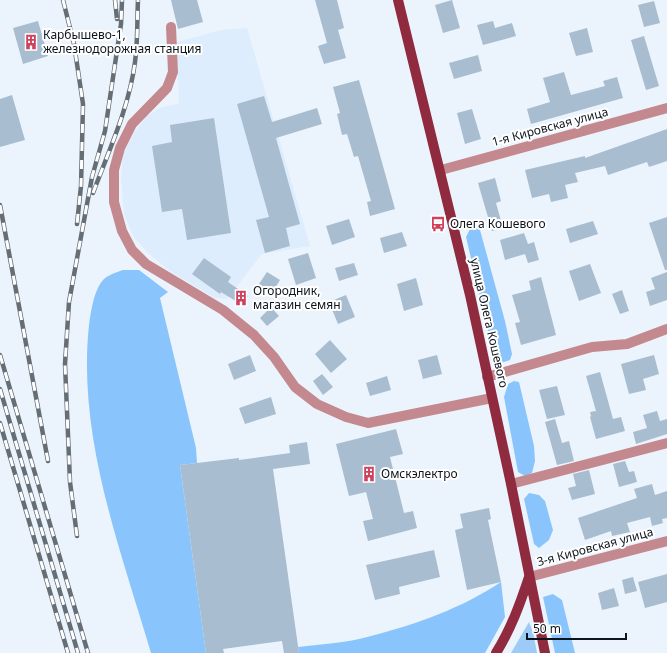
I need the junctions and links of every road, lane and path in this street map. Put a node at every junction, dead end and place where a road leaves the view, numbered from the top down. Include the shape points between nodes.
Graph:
1 (398, 0) edge
2 (171, 27) dead end
3 (667, 108) edge
4 (441, 170) junction
5 (667, 329) edge
6 (487, 377) junction
7 (492, 398) junction
8 (667, 443) edge
9 (511, 484) junction
10 (667, 541) edge
11 (529, 578) junction
12 (518, 611) junction
13 (537, 613) junction
14 (496, 653) edge
15 (545, 653) edge

1 - 4 main road, улица Олега Кошевого
2 - 7 street via 173,72 167,88 132,124 120,148 114,170 114,202 122,231 132,250 146,264 223,310 254,334 295,387 317,404 346,417 368,423
3 - 4 street, 1-я Кировская улица
4 - 6 main road, улица Олега Кошевого
5 - 6 street via 627,344 592,347
6 - 7 main road, улица Олега Кошевого
7 - 9 main road, улица Олега Кошевого
8 - 9 street
9 - 11 main road, улица Олега Кошевого
10 - 11 street, 3-я Кировская улица
11 - 12 main road
11 - 13 main road, улица Олега Кошевого
12 - 13 main road via 528,608
12 - 14 main road
13 - 15 main road, улица Олега Кошевого

